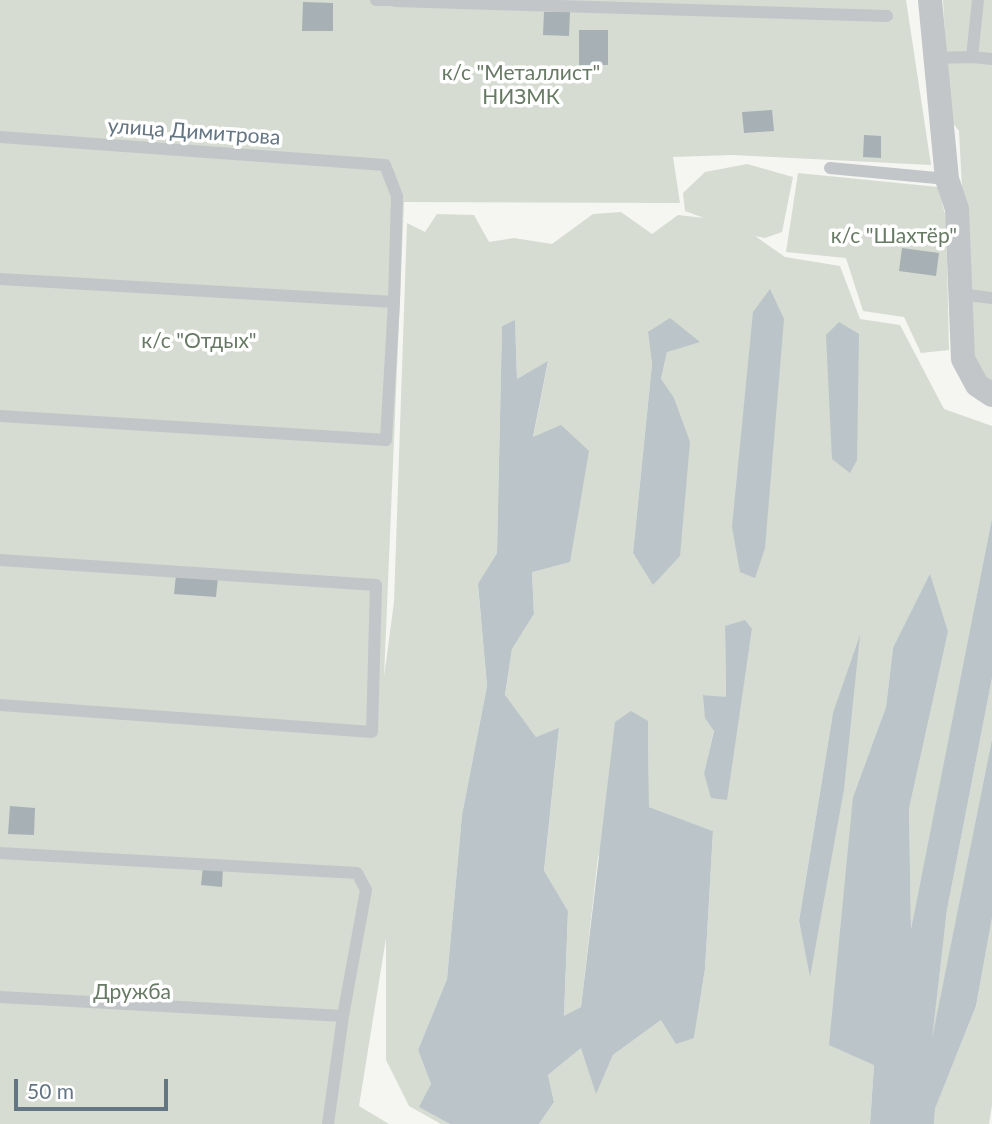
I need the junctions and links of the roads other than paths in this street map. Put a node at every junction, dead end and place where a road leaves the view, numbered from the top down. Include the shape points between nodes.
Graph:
1 (376, 0) edge
2 (395, 0) edge
3 (930, 0) edge
4 (978, 0) edge
5 (887, 16) dead end
6 (972, 57) junction
7 (936, 58) junction
8 (992, 59) edge
9 (0, 137) edge
10 (830, 168) dead end
11 (947, 179) junction
12 (0, 279) edge
13 (960, 295) junction
14 (992, 298) edge
15 (394, 302) junction
16 (992, 395) edge
17 (0, 416) edge
18 (0, 560) edge
19 (0, 705) edge
20 (0, 853) edge
21 (0, 997) edge
22 (343, 1016) junction
23 (328, 1124) edge

1 - 2 lane
2 - 5 lane
3 - 7 street
4 - 6 lane
6 - 7 lane
6 - 8 lane
7 - 11 street
9 - 15 lane, улица Димитрова via 385,165 397,196
10 - 11 lane
11 - 13 street via 957,209
12 - 15 lane
13 - 14 lane
13 - 16 street via 963,359 977,385
15 - 17 lane via 386,440
18 - 19 lane via 376,585 372,732
20 - 22 lane via 357,873 366,890
21 - 22 lane
22 - 23 lane

